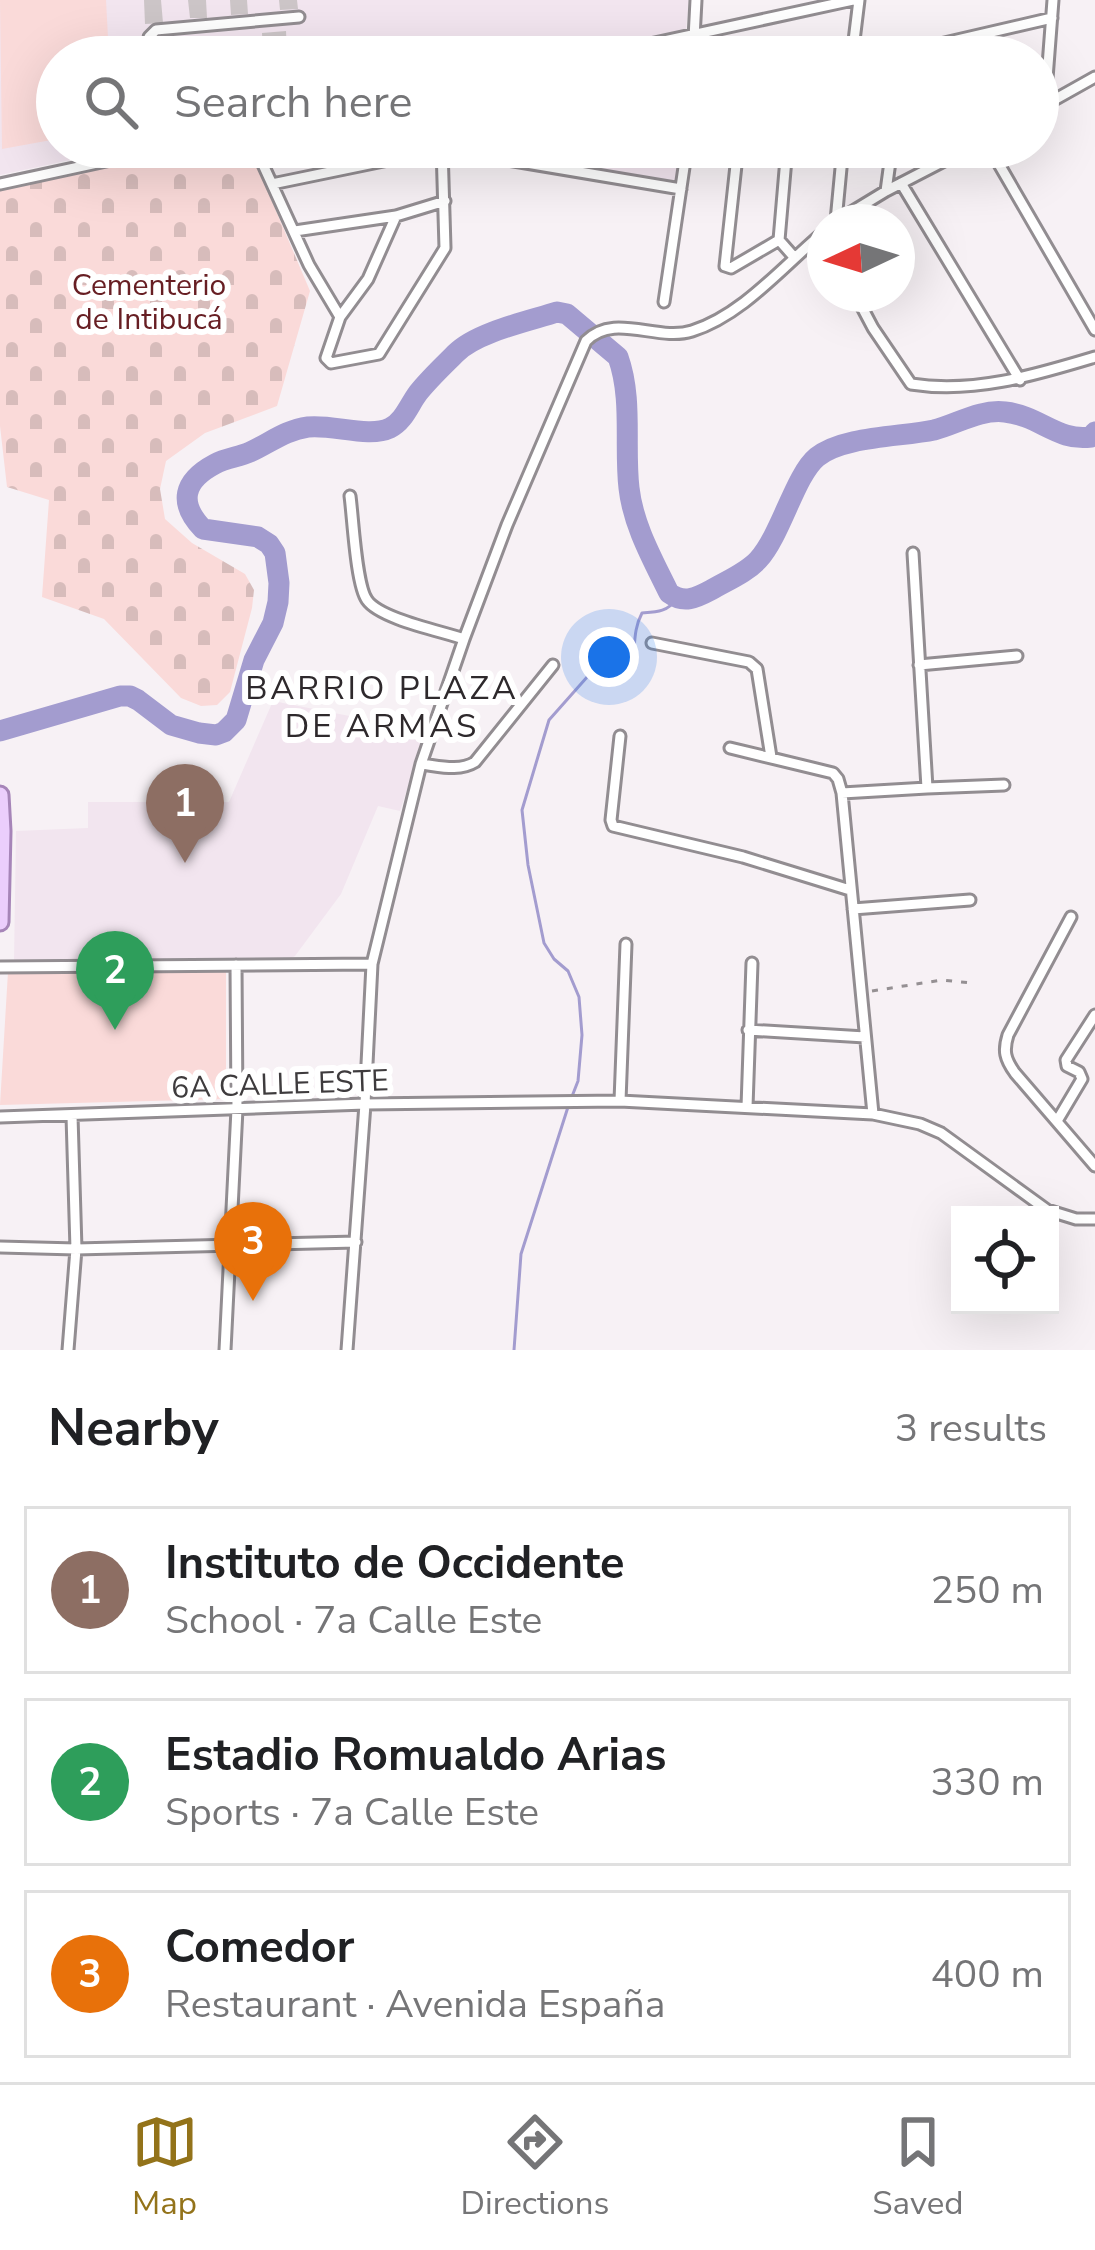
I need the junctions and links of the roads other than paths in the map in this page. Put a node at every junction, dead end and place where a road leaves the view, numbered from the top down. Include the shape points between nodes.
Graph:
1 (696, 0) edge
2 (856, 0) edge
3 (1053, 0) edge
4 (299, 16) dead end
5 (1052, 18) junction
6 (693, 35) junction
7 (150, 36) edge
8 (688, 36) edge
9 (853, 36) edge
10 (976, 36) edge
11 (1050, 36) edge
12 (1095, 77) edge
13 (1059, 97) edge
14 (70, 168) edge
15 (265, 168) edge
16 (348, 168) edge
17 (443, 168) edge
18 (559, 168) edge
19 (684, 168) edge
20 (736, 168) edge
21 (785, 168) edge
22 (841, 168) edge
23 (889, 168) edge
24 (930, 168) edge
25 (1001, 168) edge
26 (901, 183) junction
27 (0, 184) edge
28 (272, 184) junction
29 (681, 189) junction
30 (886, 191) junction
31 (445, 201) junction
32 (838, 204) edge
33 (865, 204) edge
34 (396, 216) junction
35 (295, 231) junction
36 (778, 240) junction
37 (807, 247) edge
38 (794, 257) junction
39 (664, 302) dead end
40 (864, 312) edge
41 (340, 317) junction
42 (1095, 329) edge
43 (1095, 357) edge
44 (1020, 380) junction
45 (350, 496) dead end
46 (913, 553) dead end
47 (464, 639) junction
48 (652, 643) dead end
49 (1017, 656) dead end
50 (553, 665) dead end
51 (919, 665) junction
52 (620, 736) dead end
53 (730, 748) dead end
54 (771, 758) junction
55 (421, 764) junction
56 (1004, 785) dead end
57 (927, 788) junction
58 (842, 793) junction
59 (0, 795) edge
60 (850, 890) junction
61 (970, 900) dead end
62 (853, 909) junction
63 (1071, 916) dead end
64 (0, 918) edge
65 (626, 944) dead end
66 (752, 963) dead end
67 (372, 964) junction
68 (236, 965) junction
69 (0, 967) edge
70 (1095, 1015) edge
71 (748, 1030) junction
72 (866, 1037) junction
73 (620, 1101) junction
74 (365, 1104) junction
75 (747, 1107) junction
76 (237, 1109) junction
77 (873, 1114) junction
78 (72, 1116) junction
79 (0, 1117) edge
80 (1057, 1121) junction
81 (1095, 1166) edge
82 (1095, 1219) edge
83 (356, 1242) junction
84 (231, 1245) junction
85 (0, 1247) edge
86 (76, 1249) junction
87 (68, 1350) edge
88 (225, 1350) edge
89 (347, 1350) edge

1 - 6 street
2 - 6 street
2 - 9 street
3 - 5 street
4 - 7 street
5 - 10 street
5 - 11 street
6 - 8 street
12 - 13 street
14 - 27 street
15 - 28 street
16 - 28 street
17 - 31 street
18 - 29 street
19 - 29 street
20 - 36 street via 726,268
21 - 36 street
22 - 32 street
23 - 30 street
24 - 26 street
25 - 42 street
26 - 30 street
26 - 44 street
28 - 35 street
29 - 39 street
30 - 33 street
31 - 34 street
31 - 41 street via 445,248 379,354 328,361
34 - 35 street
34 - 41 street via 368,279
35 - 41 street
36 - 38 street
37 - 38 street
38 - 47 street via 720,320 675,335 608,328 586,341
40 - 44 street via 911,384
43 - 44 street
45 - 47 street via 368,602
46 - 51 street
47 - 55 street
48 - 54 street via 757,669
49 - 51 street
50 - 55 street via 475,762
51 - 57 street
52 - 60 street via 613,826
53 - 54 street
54 - 58 street via 833,773
55 - 67 street
56 - 57 street
57 - 58 street
58 - 60 street
59 - 64 main road
60 - 62 street
61 - 62 street
62 - 72 street
63 - 80 street via 1004,1048
65 - 73 street
66 - 71 street
67 - 68 street
67 - 74 street
68 - 69 street
68 - 76 street
70 - 80 street via 1066,1060 1082,1079
71 - 72 street
71 - 75 street
72 - 77 street
73 - 74 street, 6A CALLE ESTE
73 - 75 street, 6A CALLE ESTE
74 - 76 street, 6A CALLE ESTE
74 - 83 street
75 - 77 street, 6A CALLE ESTE
76 - 78 street, 6A CALLE ESTE
76 - 84 street
77 - 82 street, 6A CALLE ESTE via 941,1133 1047,1210
78 - 79 street, 6A CALLE ESTE
78 - 86 street
80 - 81 street
83 - 84 street
83 - 89 street
84 - 86 street
84 - 88 street
85 - 86 street
86 - 87 street

